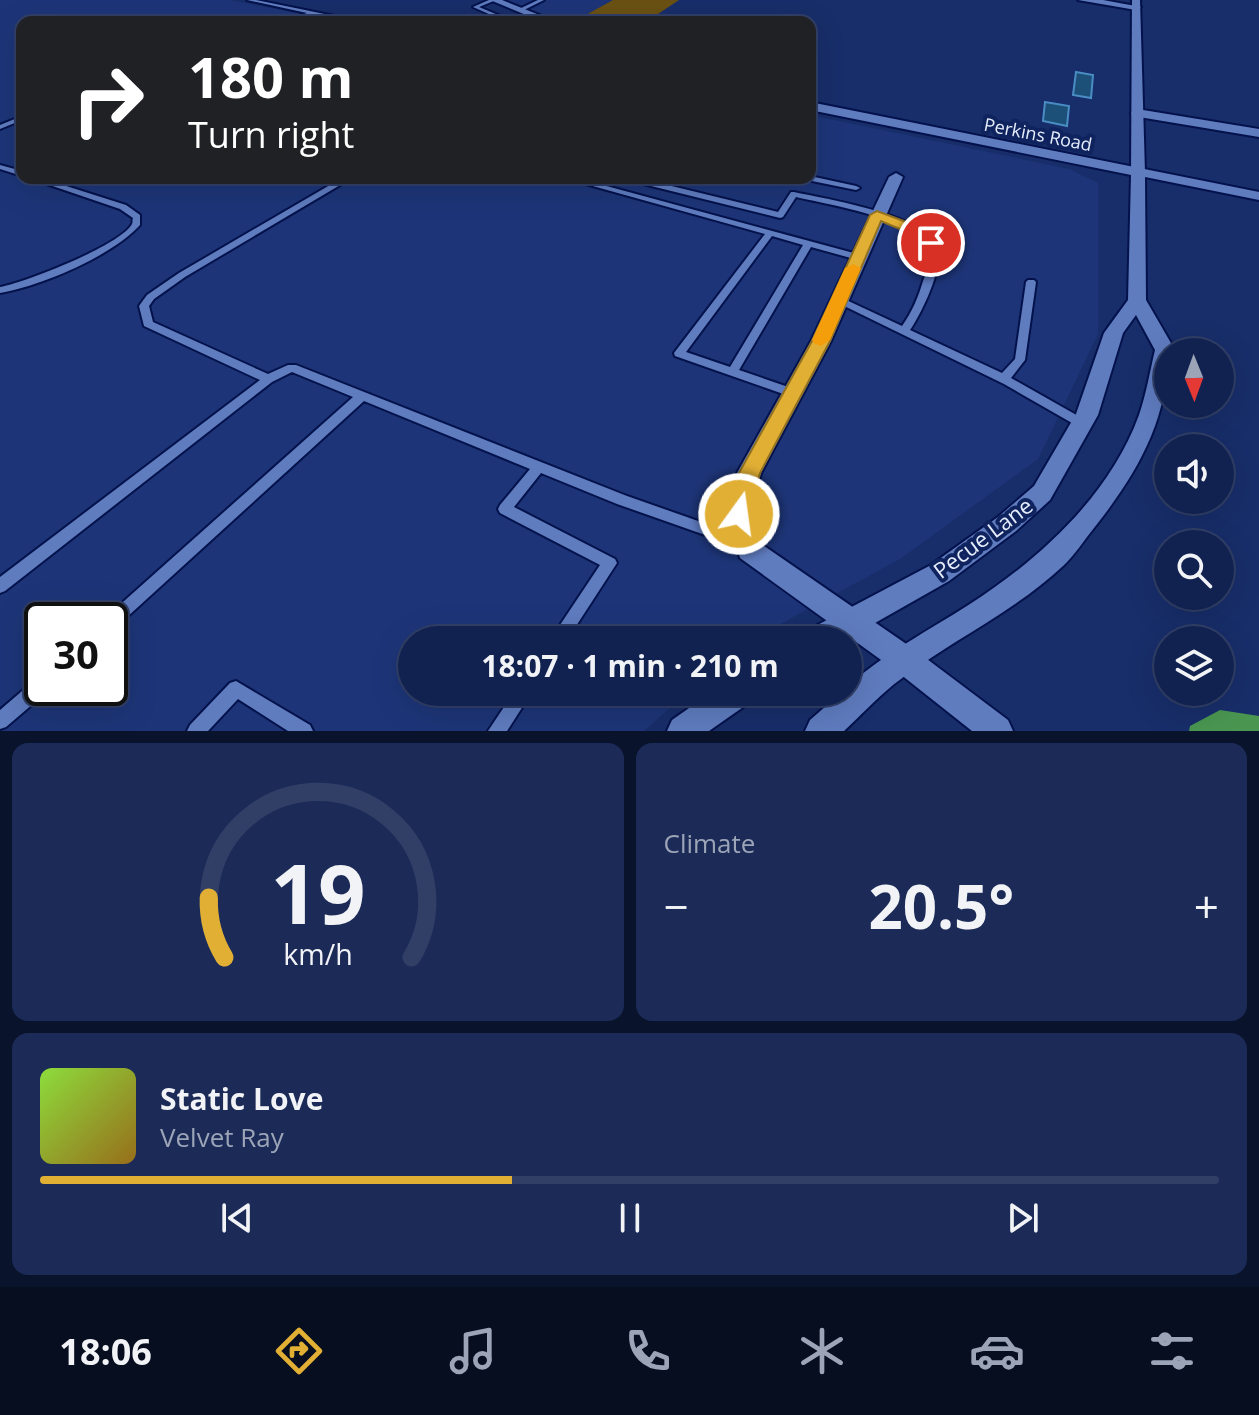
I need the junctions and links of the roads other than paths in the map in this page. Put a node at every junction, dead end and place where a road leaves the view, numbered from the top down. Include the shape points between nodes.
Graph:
1 (249, 0) edge
2 (287, 0) edge
3 (494, 0) edge
4 (532, 0) edge
5 (542, 0) edge
6 (1082, 0) edge
7 (1110, 0) edge
8 (1136, 3) edge
9 (278, 6) junction
10 (517, 9) junction
11 (312, 12) junction
12 (301, 16) edge
13 (330, 16) edge
14 (497, 16) edge
15 (536, 16) edge
16 (816, 107) edge
17 (1137, 113) junction
18 (1259, 133) edge
19 (1138, 173) junction
20 (896, 177) dead end
21 (816, 180) edge
22 (52, 184) edge
23 (338, 184) edge
24 (591, 184) edge
25 (654, 184) edge
26 (802, 184) edge
27 (856, 188) dead end
28 (794, 194) junction
29 (1259, 196) edge
30 (877, 215) junction
31 (771, 232) junction
32 (809, 243) junction
33 (858, 257) junction
34 (1031, 282) dead end
35 (0, 290) edge
36 (839, 300) junction
37 (1137, 300) junction
38 (904, 331) junction
39 (732, 372) junction
40 (268, 379) junction
41 (1003, 379) junction
42 (793, 393) junction
43 (362, 396) junction
44 (1083, 424) junction
45 (539, 467) junction
46 (749, 550) junction
47 (0, 586) edge
48 (128, 607) edge
49 (849, 623) junction
50 (567, 626) edge
51 (844, 626) edge
52 (905, 660) junction
53 (24, 700) edge
54 (514, 706) edge
55 (718, 706) edge
56 (0, 721) edge
57 (196, 731) edge
58 (304, 731) edge
59 (497, 731) edge
60 (683, 731) edge
61 (821, 731) edge
62 (997, 731) edge

1 - 9 lane
2 - 9 lane
3 - 10 main road
3 - 14 lane via 475,7
4 - 10 lane
5 - 10 lane
6 - 8 main road
7 - 8 main road
8 - 17 main road
9 - 11 lane
10 - 15 main road
11 - 12 lane
11 - 13 lane
16 - 19 main road, Perkins Road
17 - 18 main road
17 - 19 main road
19 - 29 main road, Perkins Road
19 - 37 main road
20 - 30 main road
21 - 27 lane
22 - 35 lane via 123,207 137,217 136,225 122,239 28,285
23 - 40 lane via 182,275 144,306 148,324
24 - 31 lane
25 - 28 lane via 780,215
26 - 28 lane
28 - 30 lane
30 - 33 main road
30 - 38 lane via 912,229 931,243 936,257 920,312
31 - 32 lane
31 - 39 lane via 679,353
32 - 33 lane
32 - 39 lane
33 - 36 main road
34 - 41 lane via 1020,360
36 - 38 lane
36 - 42 main road
37 - 44 main road, Pecue Lane via 1114,333
37 - 52 main road via 1165,350 1150,414 1109,491 1055,557 982,612
38 - 41 lane
39 - 42 lane
40 - 43 lane via 292,368
40 - 47 lane
41 - 44 lane
42 - 46 main road via 749,473 739,514
43 - 45 lane
43 - 48 lane
44 - 49 main road, Pecue Lane via 1042,493 1007,524 940,573
45 - 46 lane
45 - 50 lane via 505,509 610,563
46 - 49 main road
49 - 51 main road, Pecue Lane
49 - 52 main road
52 - 61 main road
52 - 62 main road
53 - 56 lane
54 - 59 lane
55 - 60 main road
57 - 58 lane via 236,689

